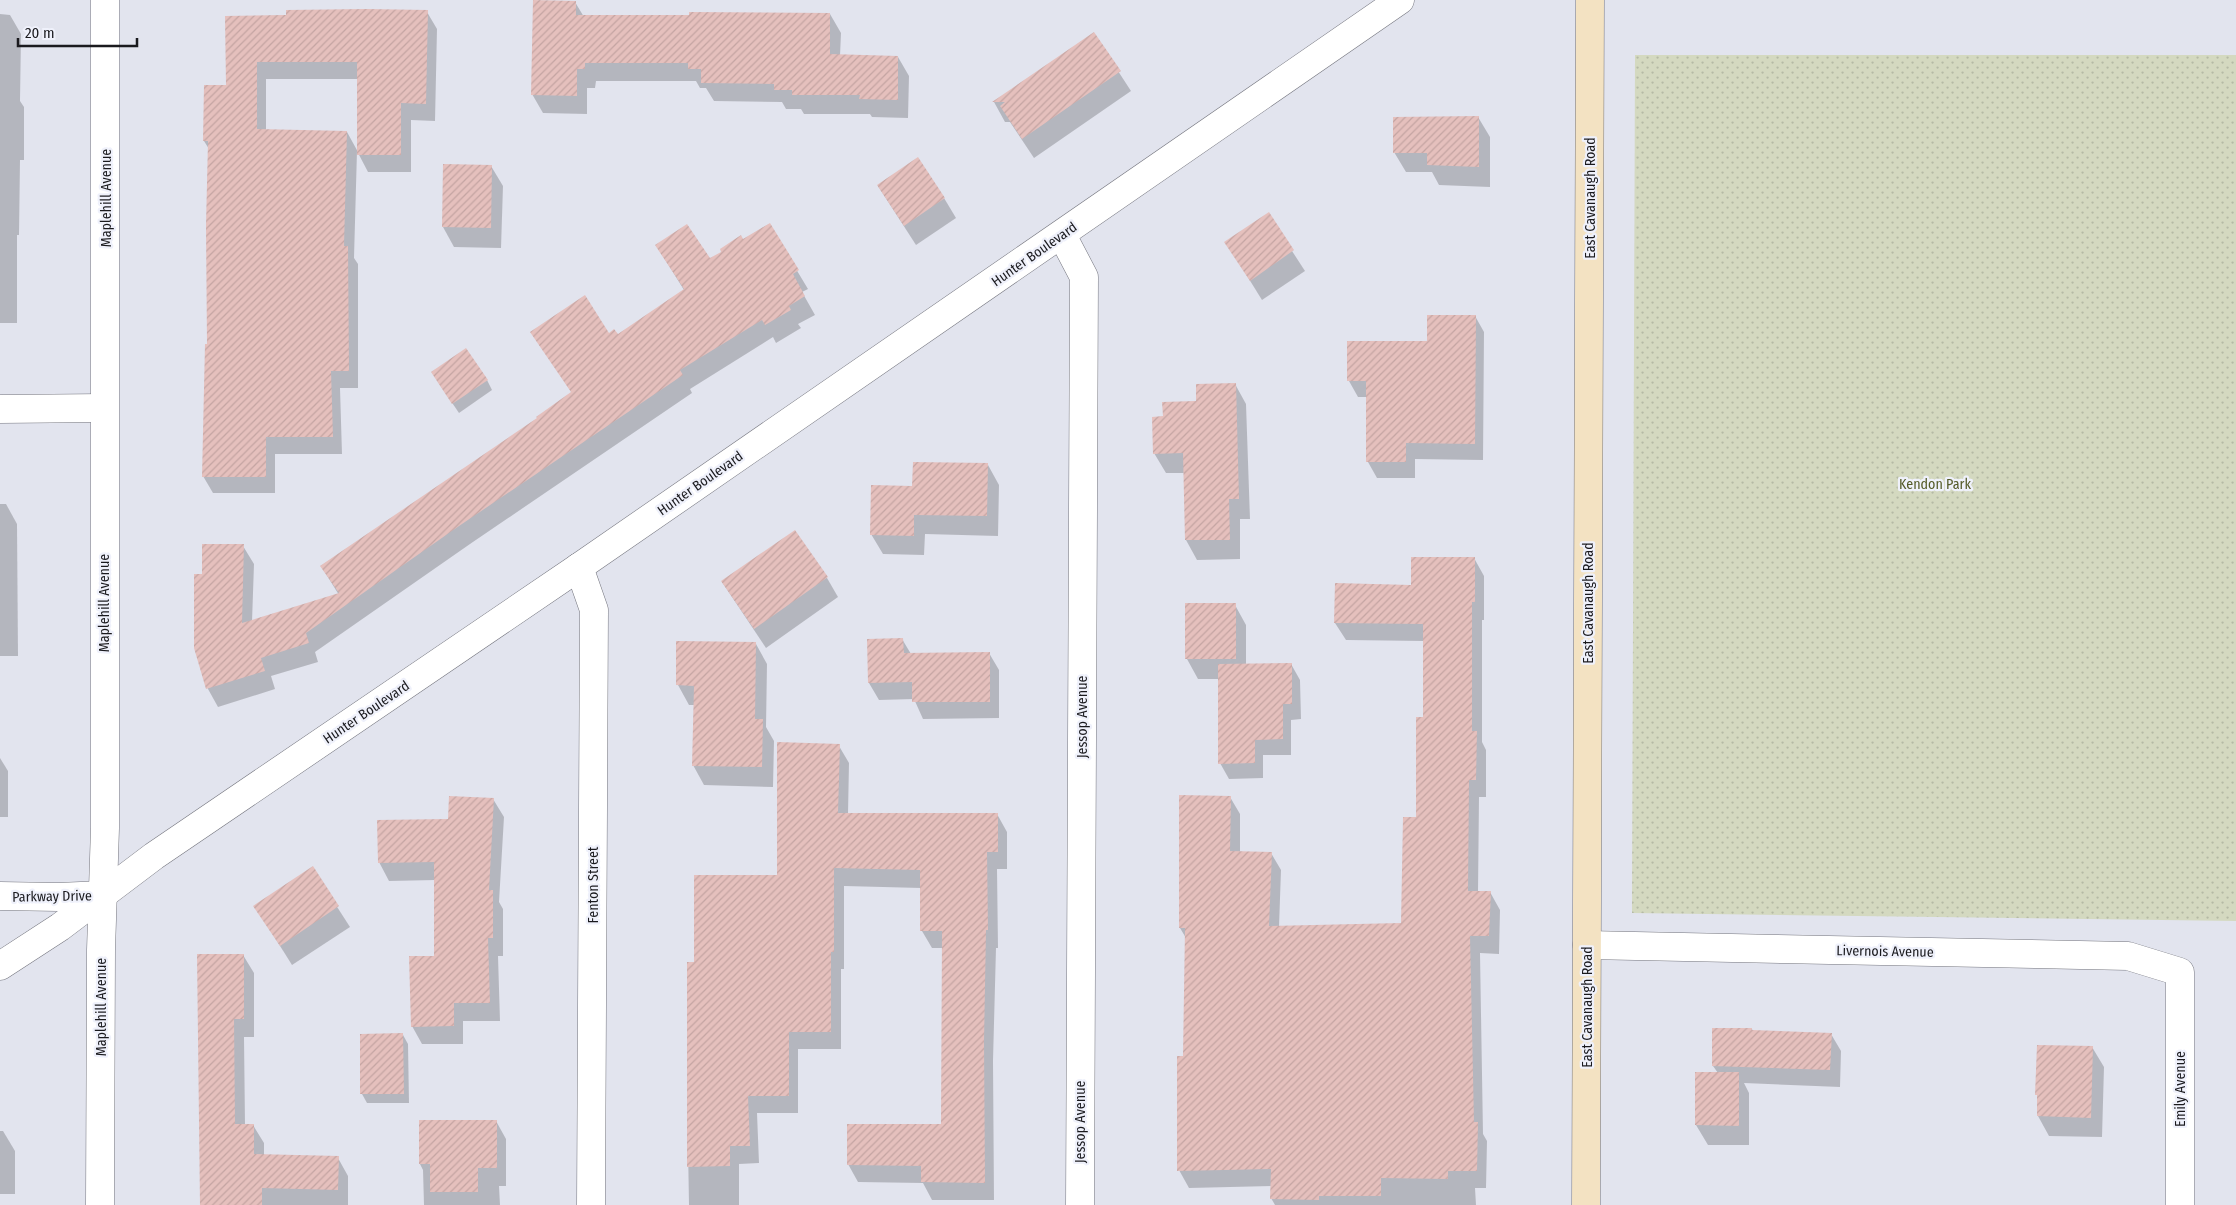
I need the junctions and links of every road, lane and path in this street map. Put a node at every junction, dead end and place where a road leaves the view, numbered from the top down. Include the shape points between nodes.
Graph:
1 (105, 0) edge
2 (1400, 0) edge
3 (1590, 0) edge
4 (1062, 235) junction
5 (104, 408) junction
6 (0, 409) edge
7 (578, 567) junction
8 (104, 894) junction
9 (0, 896) edge
10 (1587, 945) junction
11 (0, 966) edge
12 (2180, 972) joint
13 (100, 1205) edge
14 (591, 1205) edge
15 (1080, 1205) edge
16 (1586, 1205) edge
17 (2180, 1205) edge

1 - 5 street, Maplehill Avenue
2 - 4 street, Hunter Boulevard
3 - 10 street, East Cavanaugh Road
4 - 7 street, Hunter Boulevard
4 - 15 street, Jessop Avenue via 1084,277
5 - 6 street
5 - 8 street, Maplehill Avenue
7 - 8 street, Hunter Boulevard via 162,850
7 - 14 street, Fenton Street via 594,610
8 - 9 street, Parkway Drive
8 - 11 street, Hunter Boulevard
8 - 13 street, Maplehill Avenue
10 - 12 street, Livernois Avenue via 2128,956
10 - 16 street, East Cavanaugh Road
12 - 17 street, Emily Avenue

